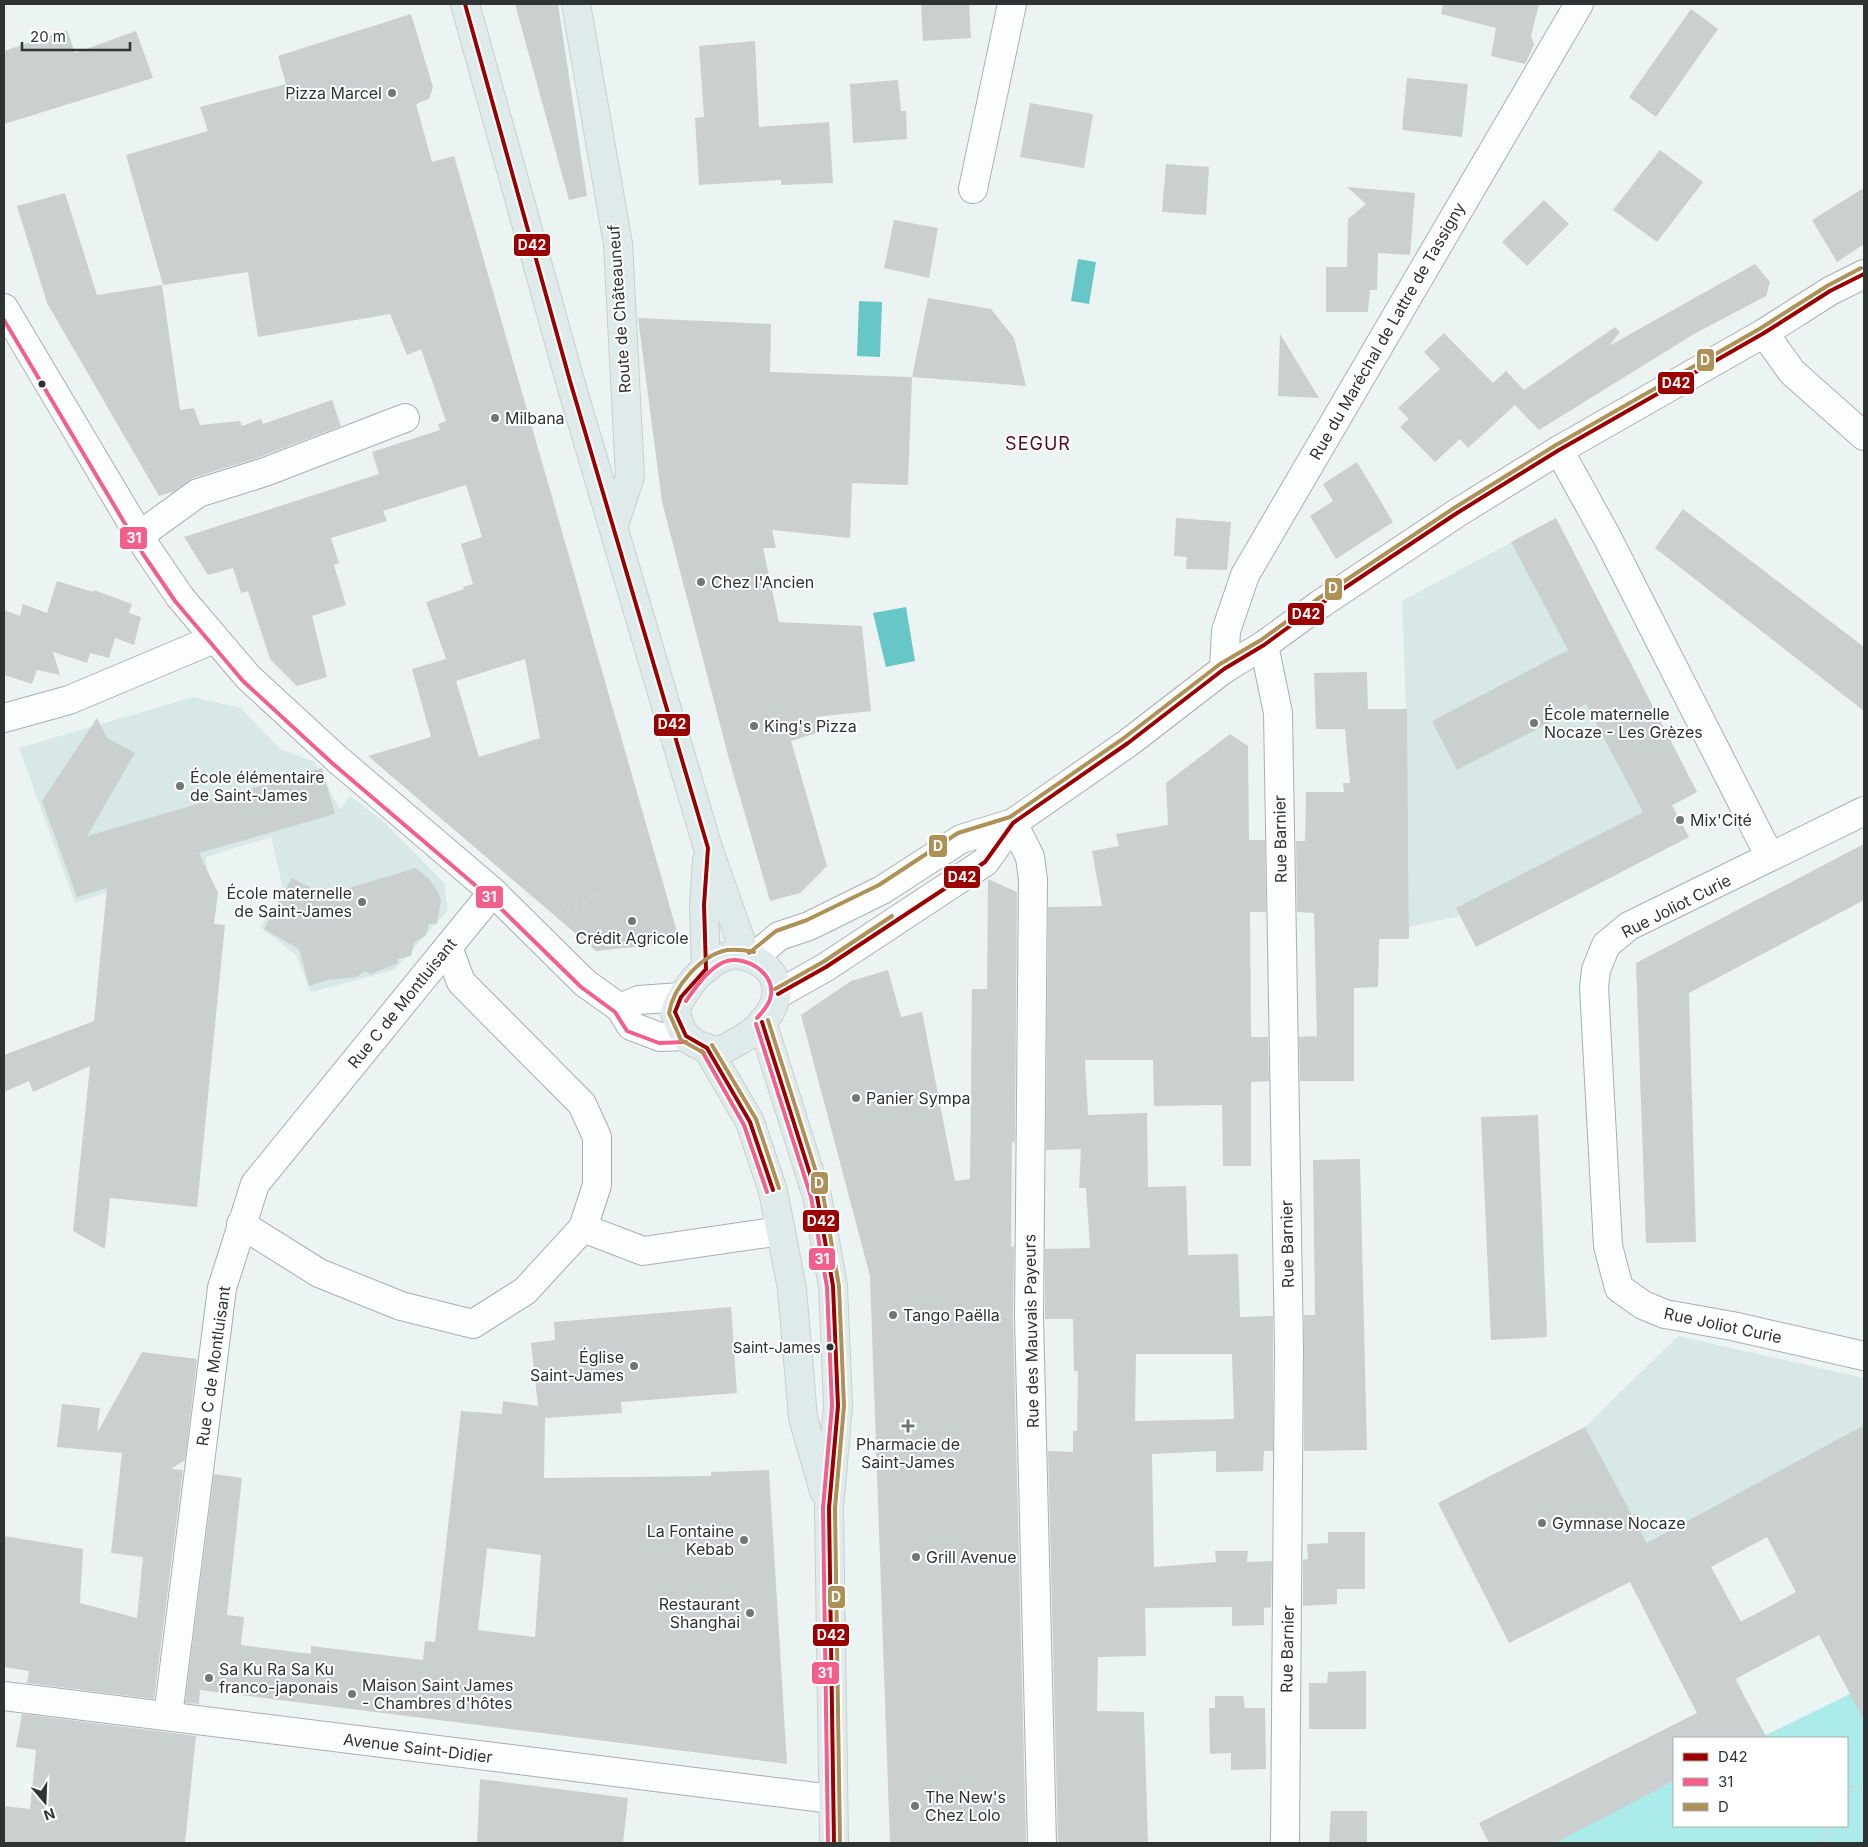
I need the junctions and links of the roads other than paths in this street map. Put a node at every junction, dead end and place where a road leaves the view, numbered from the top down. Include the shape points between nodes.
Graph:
1 (465, 4) edge
2 (576, 4) edge
3 (1012, 4) edge
4 (1579, 4) edge
5 (973, 189) dead end
6 (1864, 274) edge
7 (4, 308) edge
8 (1764, 333) junction
9 (405, 418) dead end
10 (1864, 436) edge
11 (1560, 450) junction
12 (614, 525) junction
13 (140, 535) junction
14 (214, 639) junction
15 (1264, 646) junction
16 (1224, 669) junction
17 (4, 718) edge
18 (1864, 811) edge
19 (1013, 823) junction
20 (708, 848) junction
21 (1770, 857) junction
22 (493, 892) junction
23 (448, 947) junction
24 (749, 957) junction
25 (706, 969) junction
26 (778, 994) junction
27 (681, 997) junction
28 (620, 1008) junction
29 (762, 1022) junction
30 (696, 1042) junction
31 (241, 1224) junction
32 (583, 1228) junction
33 (781, 1231) junction
34 (1864, 1356) edge
35 (829, 1508) junction
36 (4, 1696) edge
37 (168, 1716) junction
38 (832, 1799) junction
39 (834, 1843) edge
40 (1042, 1843) edge
41 (1285, 1843) edge

1 - 12 main road via 570,381
2 - 12 main road, Route de Châteauneuf via 618,244 630,476
3 - 5 street
4 - 16 street, Rue du Maréchal de Lattre de Tassigny via 1245,575 1226,631
6 - 8 street via 1830,291
7 - 13 street
8 - 10 street via 1792,372
8 - 11 street
9 - 13 street via 265,472 198,493
11 - 15 street via 1457,513 1319,605
11 - 21 street
12 - 20 main road
13 - 14 street via 180,596
14 - 17 street via 69,700
14 - 22 street via 248,677 329,751
15 - 16 street
15 - 41 street, Rue Barnier via 1278,713 1288,1319
16 - 19 street via 1128,743
18 - 21 street, Rue Joliot Curie
19 - 24 street via 961,839 882,890 809,926 780,936
19 - 26 street via 985,862 826,967
19 - 40 street, Rue des Mauvais Payeurs via 1030,856 1033,880 1029,1317
20 - 24 main road
20 - 25 main road via 704,905
21 - 34 street, Rue Joliot Curie via 1630,926 1606,945 1596,970 1594,987 1608,1246 1619,1288 1643,1305 1665,1314
22 - 23 street, Rue C de Montluisant
22 - 28 street via 585,983
23 - 31 street, Rue C de Montluisant via 255,1184
23 - 32 street via 461,982 582,1104 597,1136 597,1185
24 - 25 main road via 722,956
24 - 26 main road via 767,967
25 - 27 main road
26 - 29 main road
27 - 28 street via 639,1000
27 - 30 main road via 676,1012
28 - 30 street via 631,1026 660,1037
29 - 30 main road via 745,1037 722,1050
29 - 35 main road via 816,1196 832,1286 838,1406
30 - 33 main road via 750,1122 773,1191
31 - 32 street via 319,1273 401,1306 473,1324 525,1291
31 - 37 street, Rue C de Montluisant via 222,1288
32 - 33 street via 643,1251
33 - 35 main road via 792,1289 803,1418
35 - 38 main road
36 - 37 street, Avenue Saint-Didier
37 - 38 street, Avenue Saint-Didier
38 - 39 main road

